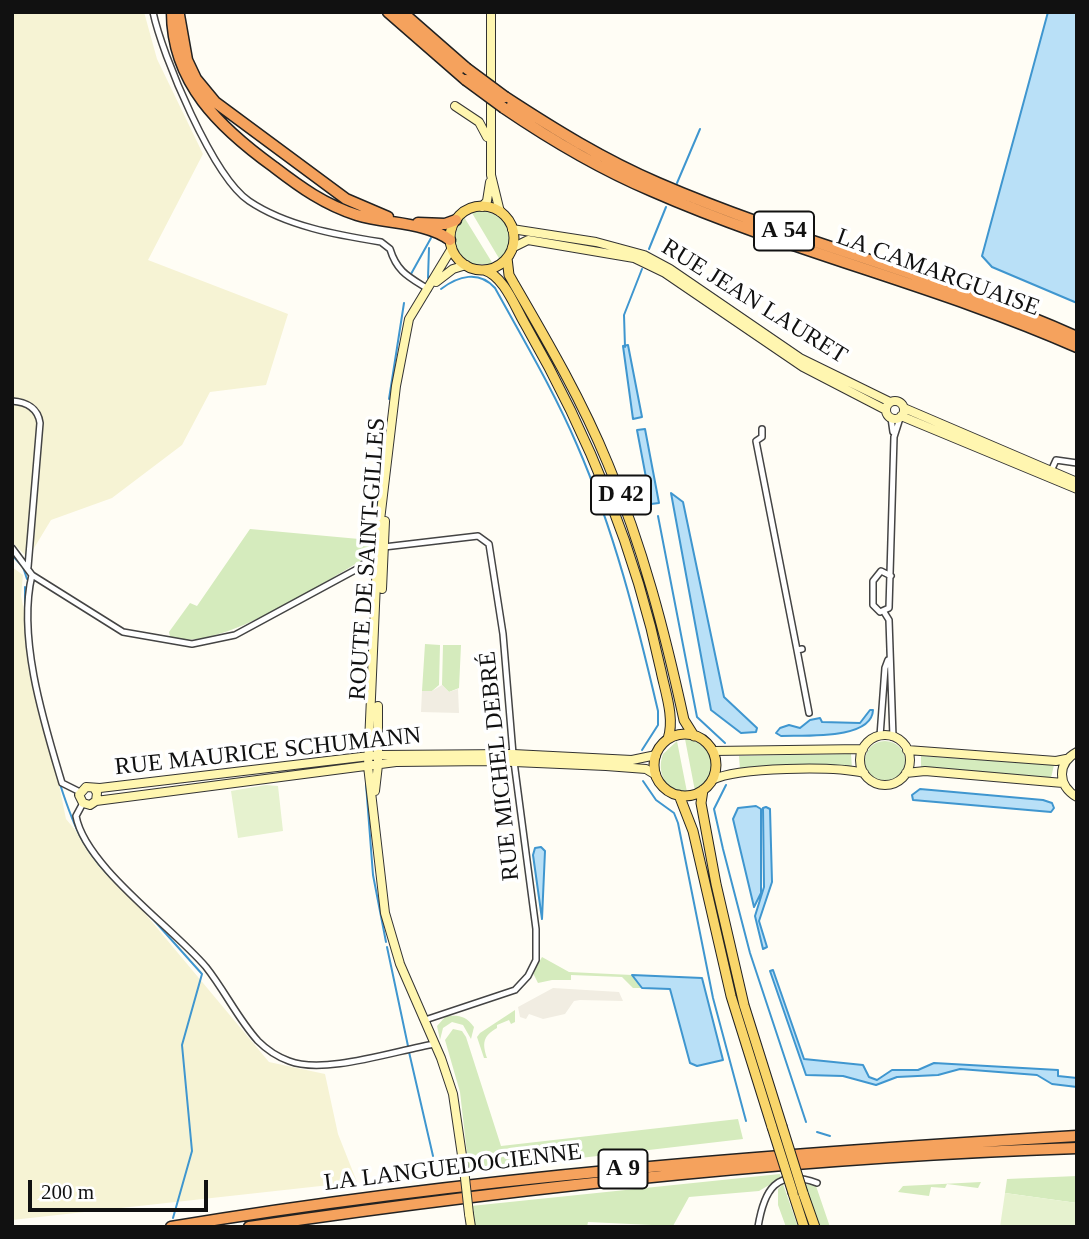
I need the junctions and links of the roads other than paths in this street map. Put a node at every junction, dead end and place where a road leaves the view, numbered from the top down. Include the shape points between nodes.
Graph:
1 (153, 12) edge
2 (382, 12) edge
3 (388, 12) edge
4 (402, 12) edge
5 (491, 12) edge
6 (178, 14) edge
7 (437, 58) junction
8 (505, 103) junction
9 (455, 106) dead end
10 (490, 142) junction
11 (491, 175) junction
12 (482, 207) junction
13 (500, 212) junction
14 (456, 220) junction
15 (512, 229) junction
16 (451, 244) junction
17 (512, 248) junction
18 (507, 258) junction
19 (466, 265) junction
20 (484, 270) junction
21 (428, 289) junction
22 (1077, 337) edge
23 (1077, 347) edge
24 (12, 401) edge
25 (895, 412) junction
26 (762, 429) dead end
27 (1077, 463) edge
28 (1051, 471) junction
29 (1077, 482) edge
30 (1077, 489) edge
31 (12, 548) edge
32 (381, 549) junction
33 (891, 559) junction
34 (362, 566) junction
35 (28, 567) junction
36 (881, 571) junction
37 (32, 575) junction
38 (377, 575) junction
39 (891, 576) junction
40 (884, 612) junction
41 (888, 660) junction
42 (808, 713) dead end
43 (694, 736) junction
44 (880, 736) junction
45 (893, 737) junction
46 (668, 739) junction
47 (863, 749) junction
48 (907, 750) junction
49 (713, 751) junction
50 (1077, 751) edge
51 (656, 755) junction
52 (513, 758) junction
53 (1066, 759) junction
54 (378, 760) junction
55 (368, 761) junction
56 (864, 773) junction
57 (906, 773) junction
58 (656, 775) junction
59 (712, 780) junction
60 (1063, 783) junction
61 (93, 788) junction
62 (703, 790) junction
63 (80, 792) junction
64 (679, 795) junction
65 (374, 796) junction
66 (1077, 797) edge
67 (96, 801) junction
68 (83, 803) junction
69 (425, 1020) junction
70 (435, 1044) junction
71 (777, 1126) junction
72 (1077, 1136) edge
73 (1077, 1147) edge
74 (817, 1183) dead end
75 (798, 1193) junction
76 (171, 1227) edge
77 (249, 1227) edge
78 (471, 1227) edge
79 (758, 1227) edge
80 (804, 1227) edge
81 (815, 1227) edge

1 - 21 street via 173,80 238,192 268,211 314,229 381,243 390,248 403,275
2 - 7 highway
3 - 7 highway, LA CAMARGUAISE / A 54
4 - 8 highway, LA CAMARGUAISE / A 54, bridge
5 - 10 main road
6 - 14 highway via 183,47 196,79 239,121 367,210 415,223
6 - 16 highway via 174,43 190,86 230,134 335,207 428,230
7 - 8 highway, LA CAMARGUAISE / A 54, bridge
8 - 22 highway, LA CAMARGUAISE / A 54 via 655,182
8 - 23 highway, LA CAMARGUAISE / A 54 via 596,164 683,204
9 - 10 main road via 477,120
10 - 11 main road
11 - 12 main road
11 - 13 main road
12 - 13 main road
12 - 14 main road via 469,209
13 - 15 main road
14 - 16 main road
15 - 17 main road
15 - 25 main road, RUE JEAN LAURET via 644,255 800,358
16 - 19 main road
16 - 21 main road, ROUTE DE SAINT-GILLES
17 - 18 main road
17 - 25 main road, RUE JEAN LAURET via 528,240 634,258 665,273 803,367
18 - 20 main road
18 - 43 main road, D 42 via 509,275 569,380 612,473 655,599 684,720
19 - 20 main road
19 - 21 main road, ROUTE DE SAINT-GILLES via 445,274
20 - 46 main road, D 42 via 502,285 543,356 614,510 657,652 670,714
21 - 32 main road, ROUTE DE SAINT-GILLES via 409,319 404,338 393,405
24 - 35 street via 27,404 40,423
25 - 28 main road, RUE JEAN LAURET
25 - 30 main road, RUE JEAN LAURET
25 - 33 street
26 - 42 street via 762,437 756,441
27 - 28 street via 1056,460
28 - 29 main road, RUE JEAN LAURET
31 - 35 street
32 - 34 street
32 - 38 main road, ROUTE DE SAINT-GILLES
32 - 52 street, RUE MICHEL DEBRÉ via 478,536 489,544 503,634
32 - 54 main road, ROUTE DE SAINT-GILLES
33 - 36 street
33 - 39 street
34 - 37 street via 235,635 192,644 123,632
34 - 38 street
35 - 37 street
36 - 39 street
36 - 40 street via 873,581 873,605
37 - 63 street via 27,634 49,738 62,783
38 - 55 main road, ROUTE DE SAINT-GILLES
39 - 40 street via 889,608
40 - 41 street via 889,620
41 - 44 street
41 - 45 street
43 - 46 main road
43 - 49 main road
44 - 45 main road
44 - 47 main road
45 - 48 main road
46 - 51 main road
47 - 49 main road
47 - 56 main road
48 - 53 main road
48 - 57 main road via 910,762
49 - 59 main road
50 - 53 main road
51 - 52 main road, RUE MAURICE SCHUMANN via 632,760
51 - 58 main road
52 - 54 main road, RUE MAURICE SCHUMANN
52 - 58 main road, RUE MAURICE SCHUMANN via 637,767
52 - 69 street, RUE MICHEL DEBRÉ via 536,929 536,960 515,990
53 - 60 main road
54 - 55 main road, RUE MAURICE SCHUMANN
54 - 65 main road, ROUTE DE SAINT-GILLES
55 - 61 main road, RUE MAURICE SCHUMANN
55 - 65 main road, ROUTE DE SAINT-GILLES
55 - 67 main road, RUE MAURICE SCHUMANN
56 - 57 main road via 885,785
56 - 59 main road via 762,772 725,774
57 - 60 main road
58 - 64 main road via 663,786
59 - 62 main road
60 - 66 main road
61 - 63 main road
61 - 67 main road
62 - 64 main road
62 - 71 main road via 701,803 730,948
63 - 68 main road
64 - 71 main road via 693,831 728,985
65 - 69 main road, ROUTE DE SAINT-GILLES via 385,913 400,964
67 - 68 main road
68 - 70 street via 76,816 78,828 95,855 207,969 258,1041 290,1061 325,1066
69 - 70 main road, ROUTE DE SAINT-GILLES
70 - 78 main road, ROUTE DE SAINT-GILLES, bridge via 453,1094
71 - 75 main road, bridge
72 - 76 highway, LA LANGUEDOCIENNE / A 9 via 866,1148 601,1171
73 - 77 highway, LA LANGUEDOCIENNE / A 9 via 708,1173
74 - 79 street via 778,1182 764,1196
75 - 80 main road
75 - 81 main road

